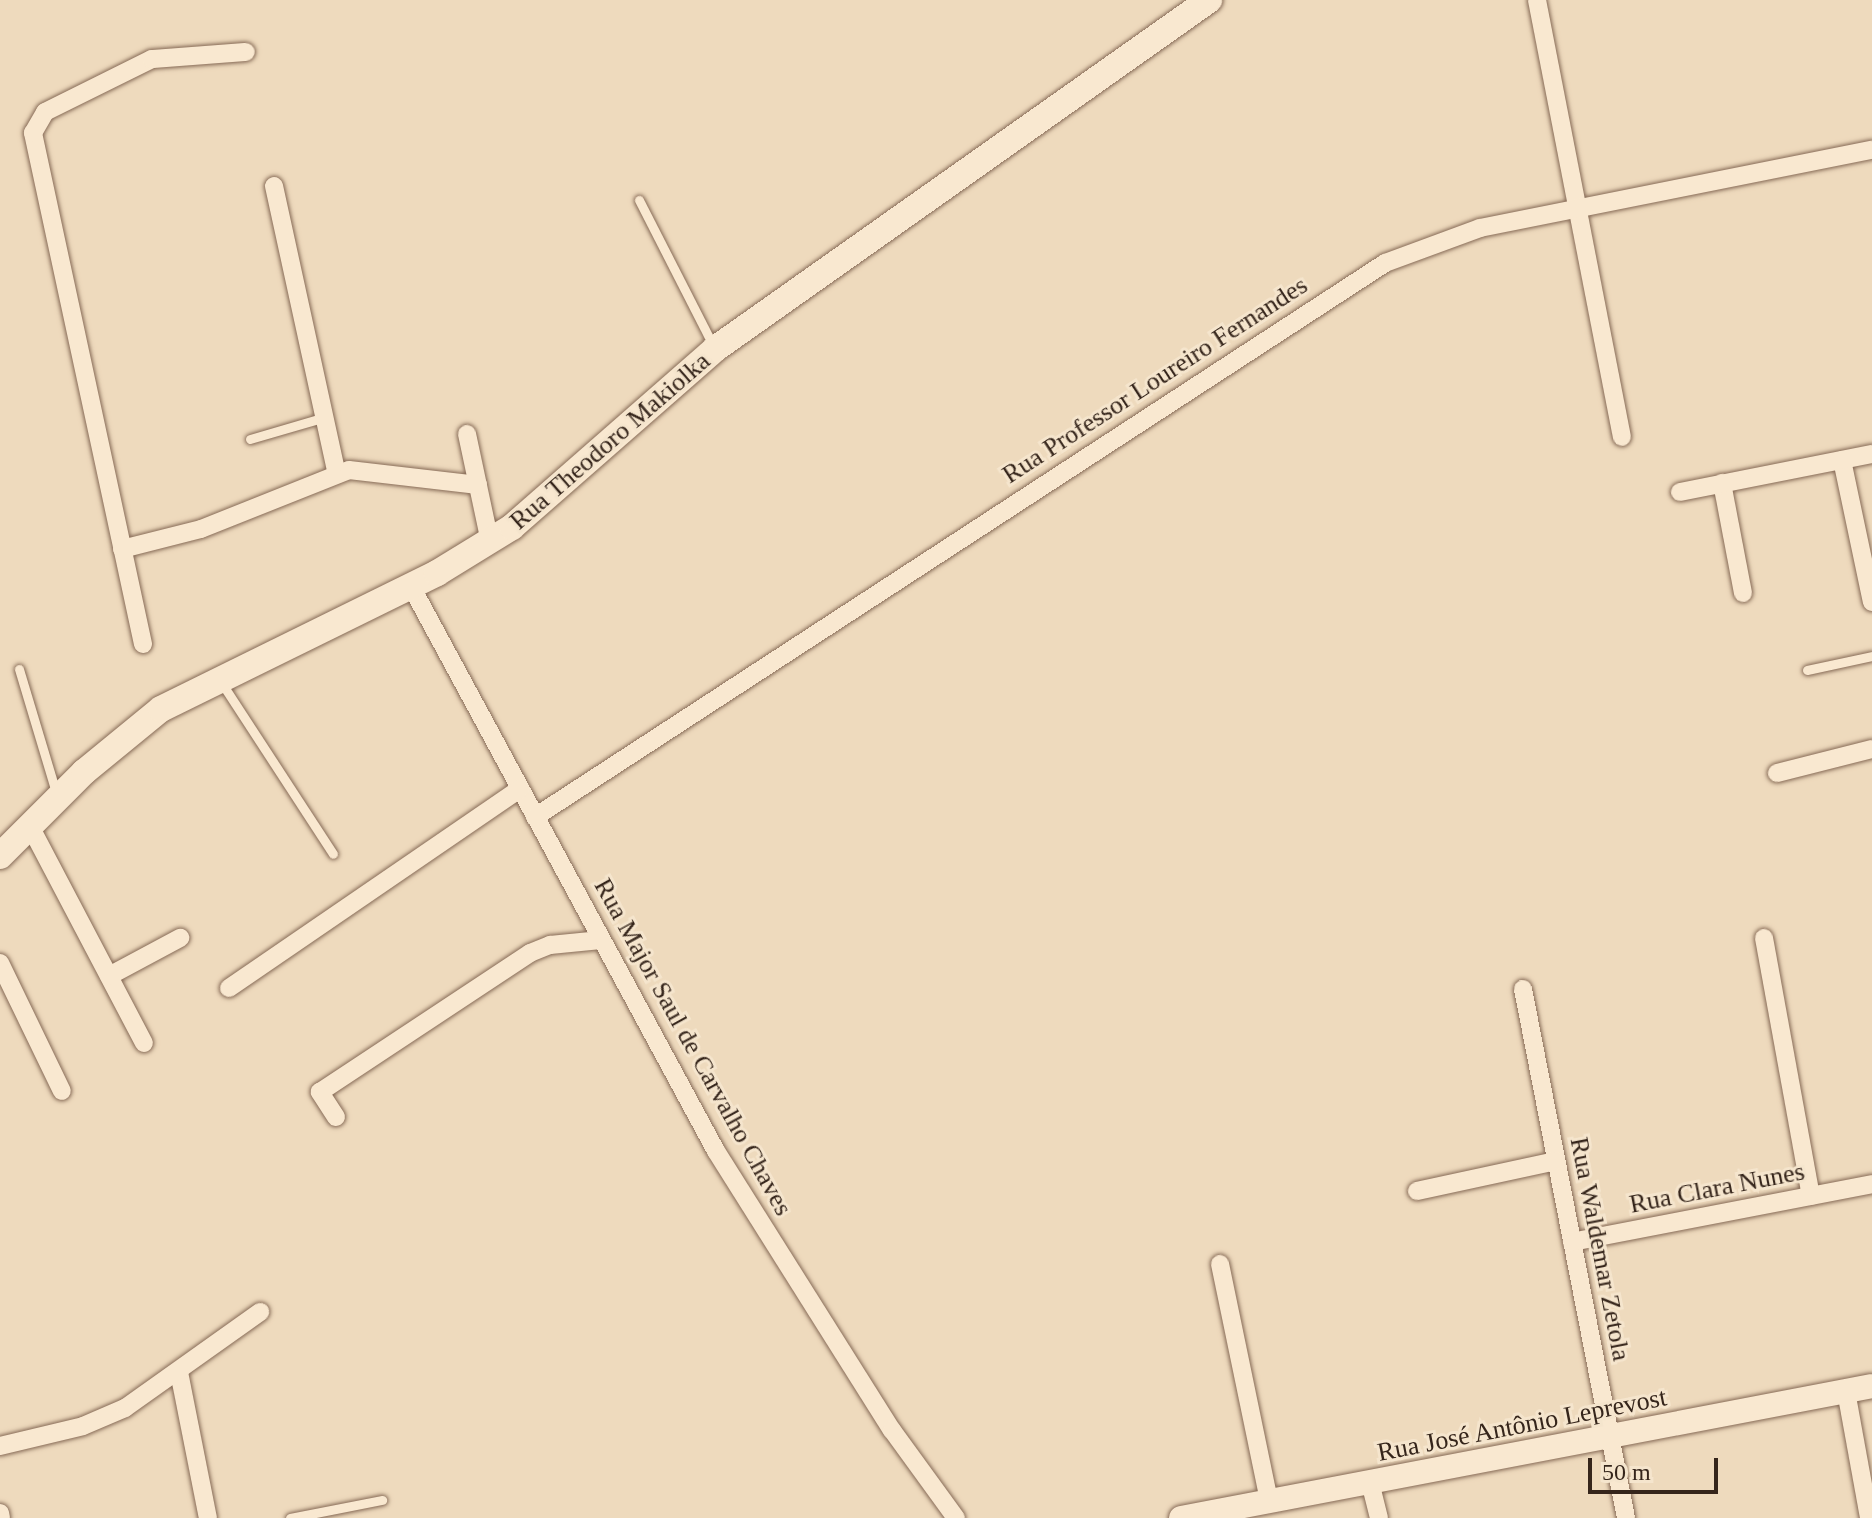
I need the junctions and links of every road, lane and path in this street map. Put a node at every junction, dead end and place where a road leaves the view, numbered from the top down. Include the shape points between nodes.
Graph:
1 (1209, 0) edge
2 (1537, 0) edge
3 (246, 52) dead end
4 (1872, 150) edge
5 (274, 186) dead end
6 (639, 200) dead end
7 (1578, 208) junction
8 (715, 349) junction
9 (325, 417) junction
10 (467, 434) dead end
11 (1622, 437) dead end
12 (250, 439) dead end
13 (1872, 454) edge
14 (1842, 460) junction
15 (337, 474) junction
16 (1722, 483) junction
17 (478, 485) junction
18 (1680, 492) dead end
19 (490, 542) junction
20 (122, 549) junction
21 (411, 586) junction
22 (1743, 593) dead end
23 (1872, 602) edge
24 (143, 644) dead end
25 (1872, 656) edge
26 (19, 669) dead end
27 (1807, 670) dead end
28 (219, 679) junction
29 (1872, 749) edge
30 (1777, 773) dead end
31 (520, 789) junction
32 (58, 798) junction
33 (535, 817) junction
34 (30, 826) junction
35 (333, 854) dead end
36 (0, 856) edge
37 (180, 938) dead end
38 (1764, 938) dead end
39 (601, 940) junction
40 (0, 963) edge
41 (109, 976) junction
42 (229, 988) dead end
43 (1523, 989) dead end
44 (144, 1043) dead end
45 (62, 1091) dead end
46 (336, 1117) dead end
47 (1556, 1161) junction
48 (1872, 1184) edge
49 (1417, 1191) dead end
50 (1811, 1196) junction
51 (1572, 1242) junction
52 (1220, 1264) dead end
53 (260, 1312) dead end
54 (179, 1372) junction
55 (1872, 1386) edge
56 (1846, 1391) junction
57 (1610, 1436) junction
58 (0, 1446) edge
59 (1370, 1482) junction
60 (382, 1500) dead end
61 (1269, 1501) junction
62 (208, 1518) edge
63 (290, 1518) edge
64 (956, 1518) edge
65 (1181, 1518) edge
66 (1379, 1518) edge
67 (1626, 1518) edge
68 (1869, 1518) edge

1 - 8 main road, Rua Theodoro Makiolka
2 - 7 street
3 - 20 street via 152,59 45,112 33,133
4 - 7 street, Rua Professor Loureiro Fernandes
5 - 9 street
6 - 8 lane
7 - 11 street
7 - 33 street, Rua Professor Loureiro Fernandes via 1450,236 1361,277
8 - 19 main road, Rua Theodoro Makiolka
9 - 12 lane
9 - 15 street
10 - 17 street
13 - 14 street
14 - 16 street
14 - 23 street
15 - 17 street via 376,470
15 - 20 street via 201,529
16 - 18 street
16 - 22 street
17 - 19 street
19 - 21 main road, Rua Theodoro Makiolka
20 - 24 street
21 - 28 main road, Rua Theodoro Makiolka
21 - 31 street, Rua Major Saul de Carvalho Chaves
25 - 27 lane
26 - 32 lane
28 - 32 main road, Rua Theodoro Makiolka via 140,724
28 - 35 lane
29 - 30 street
31 - 33 street, Rua Major Saul de Carvalho Chaves
31 - 42 street
32 - 34 main road, Rua Theodoro Makiolka
33 - 39 street, Rua Major Saul de Carvalho Chaves
34 - 36 main road, Rua Theodoro Makiolka
34 - 41 street
37 - 41 street
38 - 50 street
39 - 46 street via 550,945 530,953 320,1092
39 - 64 street, Rua Major Saul de Carvalho Chaves via 716,1151 892,1430
40 - 45 street
41 - 44 street
43 - 47 street, Rua Waldemar Zetola
47 - 49 street
47 - 51 street, Rua Waldemar Zetola
48 - 50 street, Rua Clara Nunes
50 - 51 street, Rua Clara Nunes
51 - 57 street, Rua Waldemar Zetola
52 - 61 street
53 - 54 street
54 - 58 street via 106,1417
54 - 62 street
55 - 56 street, Rua José Antônio Leprevost
56 - 57 street, Rua José Antônio Leprevost
56 - 68 street
57 - 59 street, Rua José Antônio Leprevost
57 - 67 street, Rua Waldemar Zetola
59 - 61 street, Rua José Antônio Leprevost
59 - 66 street
60 - 63 lane
61 - 65 street, Rua José Antônio Leprevost

